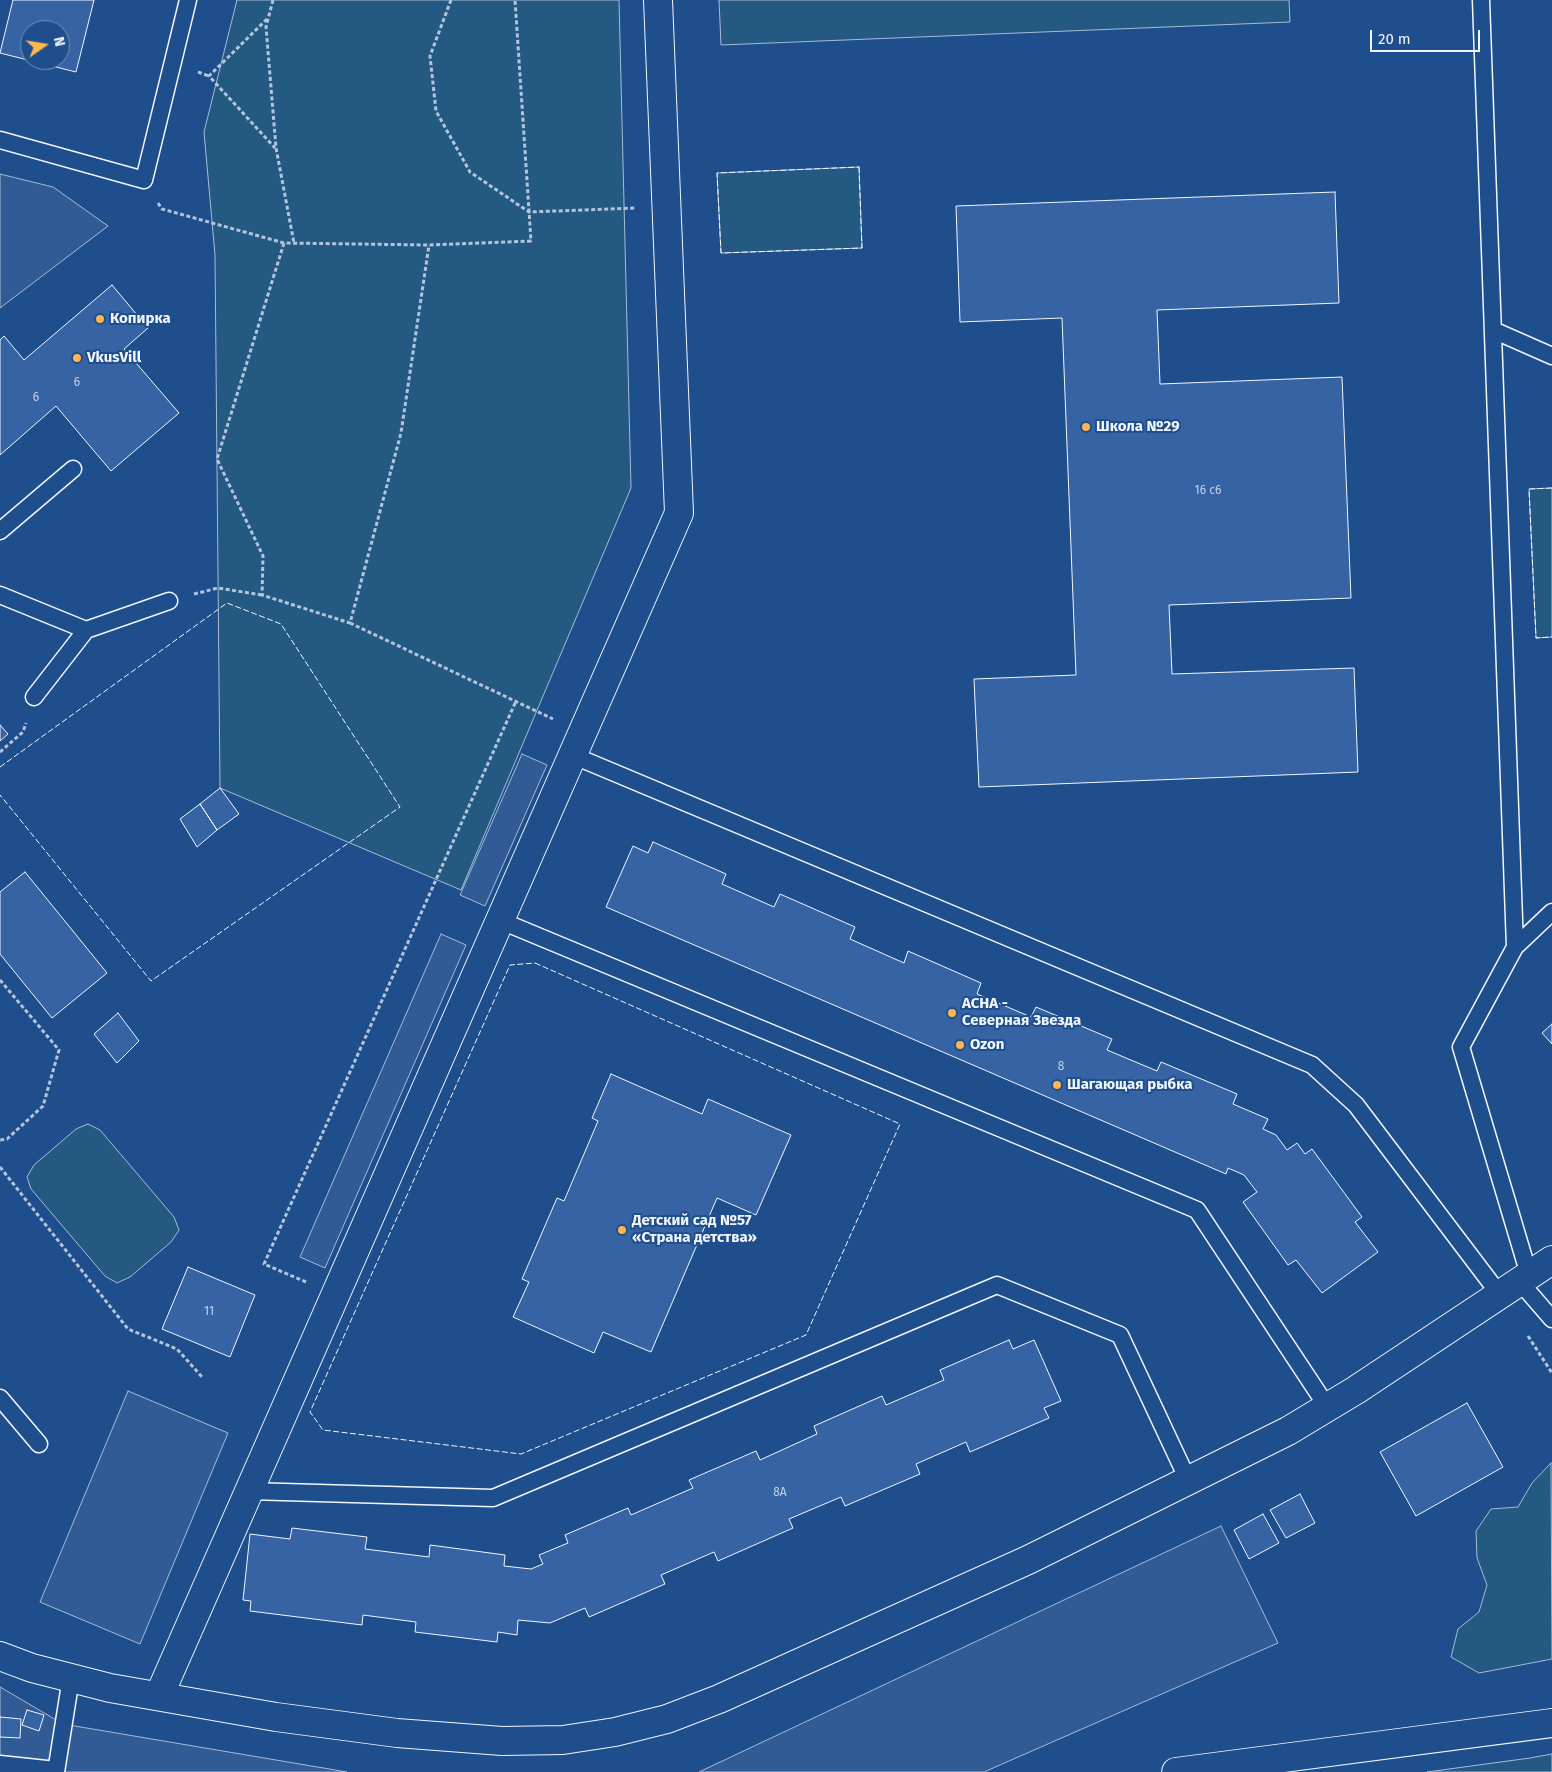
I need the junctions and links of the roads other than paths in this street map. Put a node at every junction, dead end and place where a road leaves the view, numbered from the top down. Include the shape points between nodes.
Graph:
1 (188, 0) edge
2 (658, 0) edge
3 (1480, 0) edge
4 (0, 140) edge
5 (1493, 330) junction
6 (1552, 356) edge
7 (73, 469) dead end
8 (0, 531) edge
9 (0, 594) edge
10 (169, 601) road end
11 (86, 630) junction
12 (34, 697) road end
13 (577, 744) junction
14 (1552, 912) edge
15 (499, 920) junction
16 (1515, 947) junction
17 (1552, 1260) edge
18 (1517, 1284) junction
19 (1552, 1319) edge
20 (0, 1398) edge
21 (1328, 1408) junction
22 (38, 1444) dead end
23 (1188, 1480) junction
24 (248, 1491) junction
25 (0, 1656) edge
26 (71, 1678) junction
27 (159, 1696) junction
28 (1552, 1723) edge
29 (0, 1764) edge
30 (56, 1771) edge
31 (1176, 1772) edge

1 - 4 lane via 144,180
2 - 13 street via 678,513
3 - 5 lane
5 - 6 lane
5 - 16 lane
7 - 8 lane
9 - 11 lane
10 - 11 lane
11 - 12 lane
13 - 15 street
13 - 18 lane via 1312,1065 1356,1105
14 - 16 lane
15 - 21 lane via 1197,1210
15 - 24 street
16 - 18 lane via 1461,1047
17 - 18 street
18 - 19 lane
18 - 21 street
20 - 22 lane
21 - 23 street
23 - 24 lane via 1120,1336 997,1285 493,1498
23 - 27 street via 1028,1560 719,1699 668,1719 615,1732 563,1740 502,1741 397,1733
24 - 27 street
25 - 26 street
26 - 27 street
26 - 30 lane
28 - 31 street
29 - 30 lane

